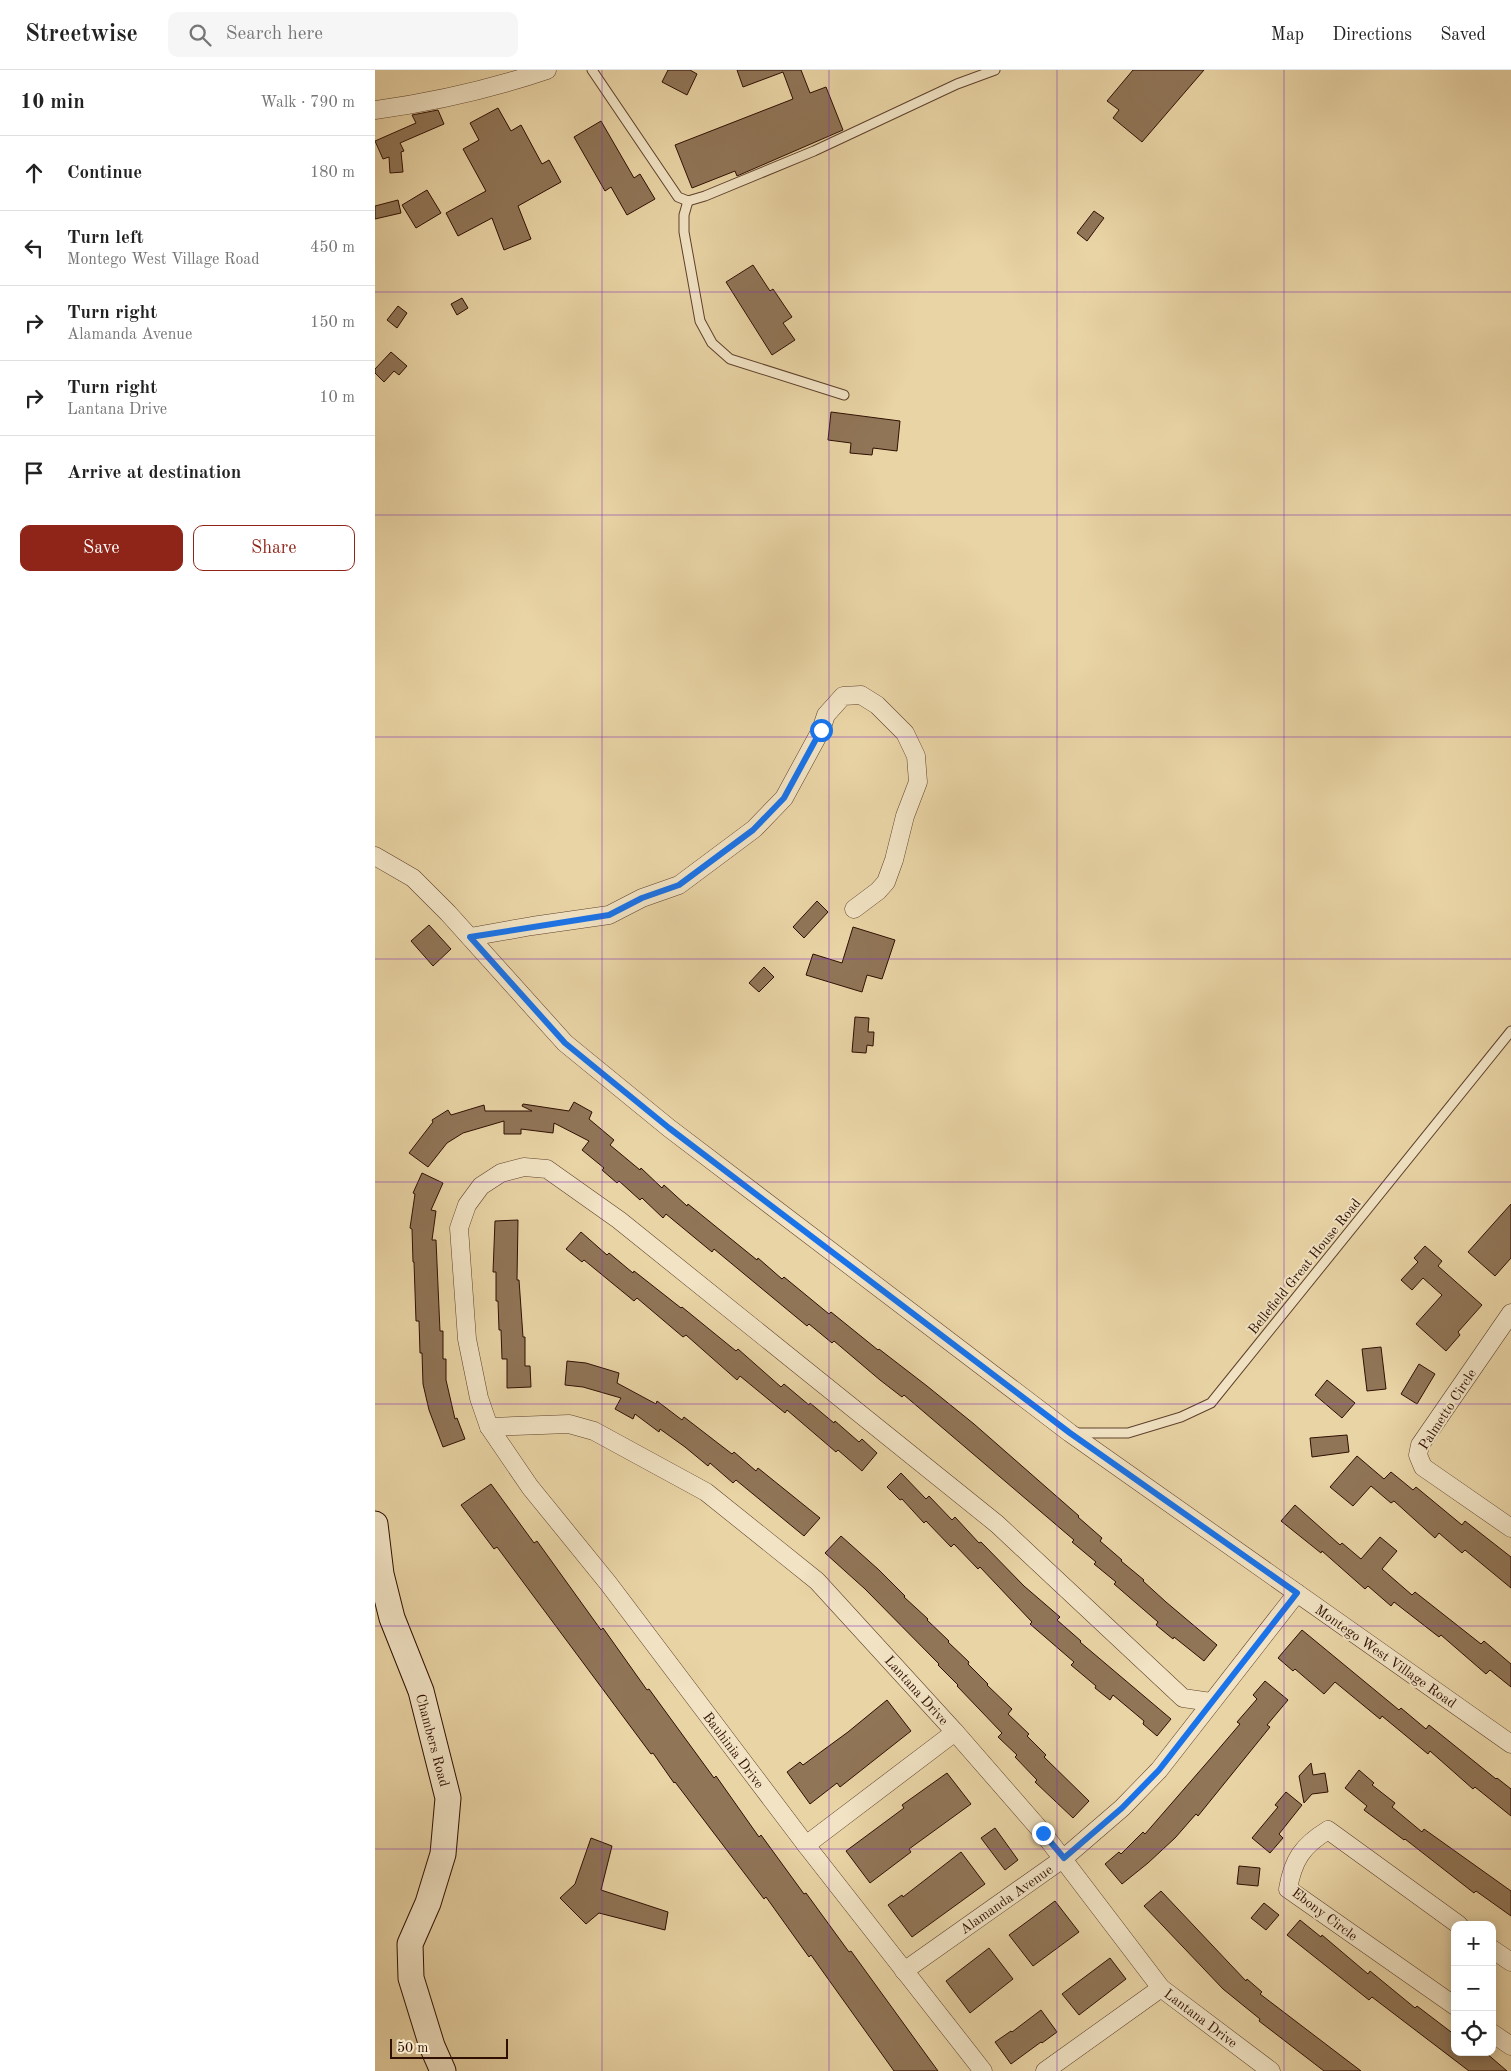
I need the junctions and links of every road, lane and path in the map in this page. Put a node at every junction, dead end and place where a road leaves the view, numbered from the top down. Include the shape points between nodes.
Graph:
1 (547, 70) edge
2 (593, 70) edge
3 (995, 70) edge
4 (514, 75) edge
5 (375, 110) edge
6 (689, 201) junction
7 (844, 395) dead end
8 (375, 856) edge
9 (854, 909) dead end
10 (470, 937) junction
11 (1511, 1031) edge
12 (1511, 1313) edge
13 (489, 1427) junction
14 (1070, 1433) junction
15 (375, 1524) edge
16 (1510, 1526) edge
17 (1297, 1593) junction
18 (383, 1616) edge
19 (1211, 1702) junction
20 (955, 1732) junction
21 (1511, 1744) edge
22 (806, 1845) junction
23 (1064, 1858) junction
24 (1453, 1921) edge
25 (1496, 1952) edge
26 (1511, 1962) edge
27 (904, 1971) junction
28 (1161, 1988) junction
29 (1451, 2003) edge
30 (1496, 2035) edge
31 (1511, 2046) edge
32 (443, 2071) edge
33 (983, 2071) edge
34 (1045, 2071) edge
35 (1271, 2071) edge

1 - 4 street
2 - 6 lane via 678,198
3 - 6 lane via 957,84 814,151
4 - 5 street via 427,102
6 - 7 lane via 684,215 684,232 700,321 712,343 731,359
8 - 10 street, Montego West Village Road via 413,878
9 - 10 street via 886,882 918,782 916,756 905,733 877,705 861,695 843,696 826,715 784,798 753,830 679,885 642,898 609,915
10 - 14 street, Montego West Village Road via 573,1049 669,1128
11 - 14 lane, Bellefield Great House Road via 1211,1403 1181,1417 1128,1433
12 - 16 street, Palmetto Circle via 1420,1445 1418,1455 1423,1468
13 - 19 street, Bauhinia Drive via 479,1398 467,1339 459,1228 467,1205 481,1186 494,1177 524,1167 547,1169 619,1220 997,1524 1183,1698
13 - 20 street, Lantana Drive via 569,1424 594,1431 706,1492 817,1581
13 - 22 street, Bauhinia Drive via 530,1487 608,1583
14 - 17 street, Montego West Village Road
15 - 18 street, Chambers Road
17 - 19 street, Alamanda Avenue
17 - 21 street, Montego West Village Road
18 - 32 street, Chambers Road via 421,1691 448,1798 443,1854 428,1903 410,1944 411,1978
19 - 23 street, Alamanda Avenue via 1159,1770 1122,1808
20 - 22 street
20 - 23 street, Lantana Drive
22 - 27 street, Bauhinia Drive
23 - 27 street, Alamanda Avenue
23 - 28 street, Lantana Drive
24 - 29 street, Ebony Circle via 1328,1830 1299,1854 1291,1871 1288,1890
25 - 26 street
27 - 33 street, Bauhinia Drive
28 - 34 street
28 - 35 street, Lantana Drive
30 - 31 street

